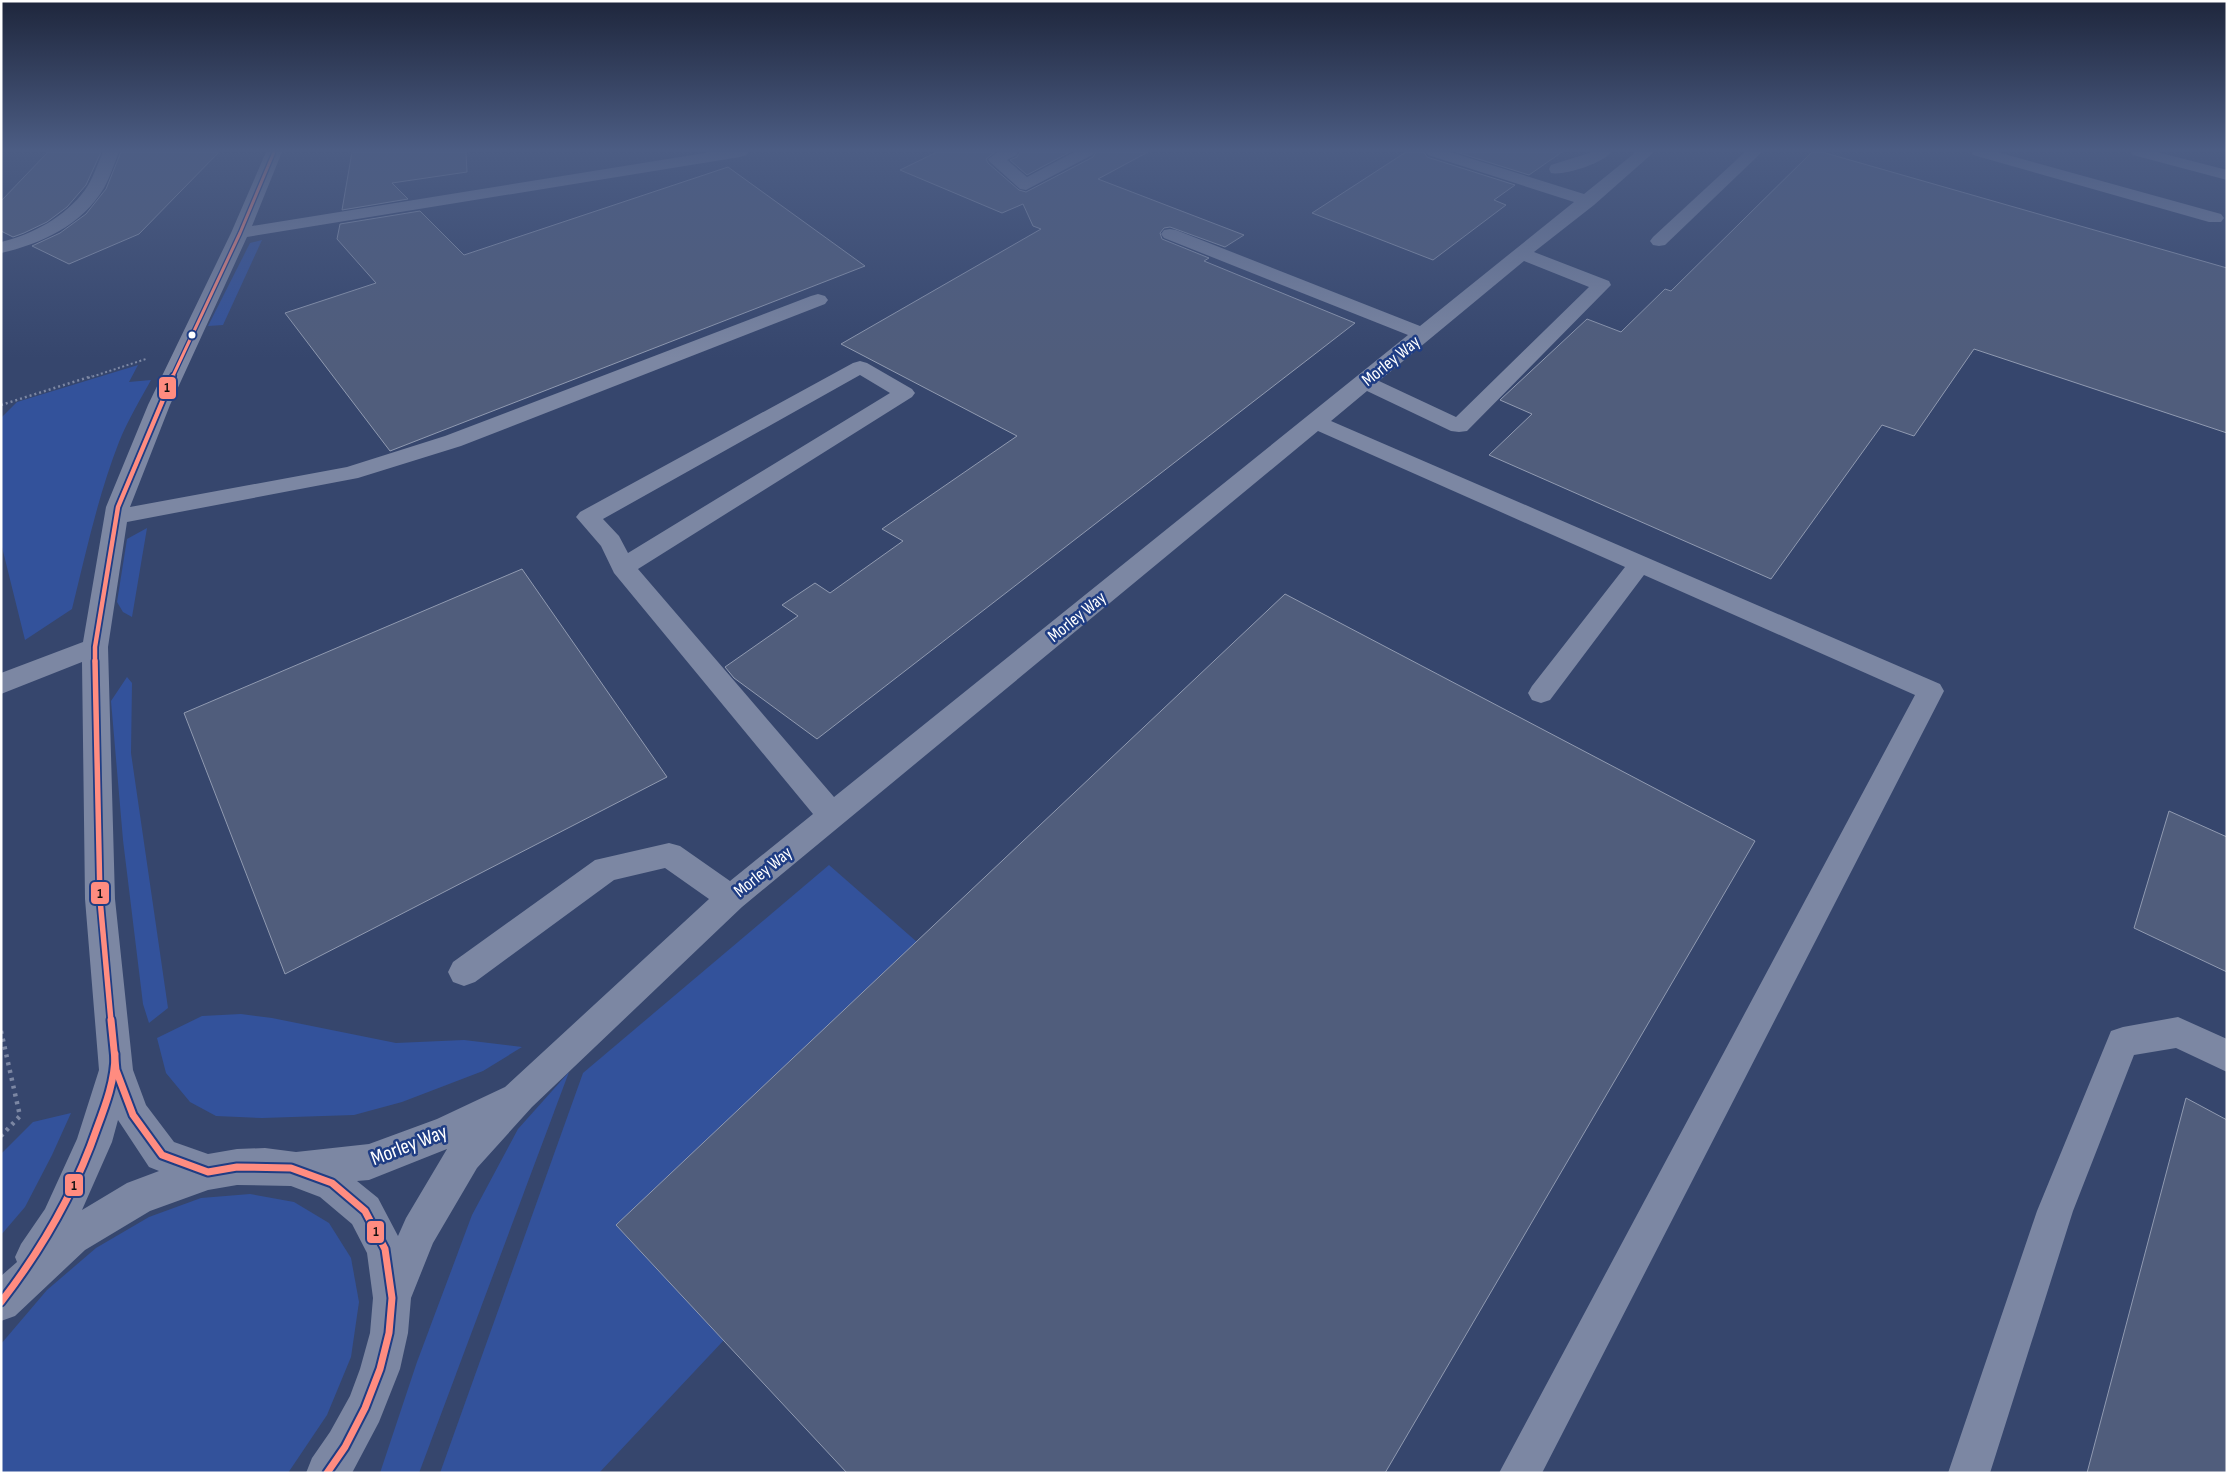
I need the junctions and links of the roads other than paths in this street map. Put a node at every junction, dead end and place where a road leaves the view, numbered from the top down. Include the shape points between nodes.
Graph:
1 (66, 221) edge
2 (245, 221) edge
3 (315, 221) edge
4 (1563, 221) edge
5 (1681, 221) edge
6 (240, 233) junction
7 (1170, 234) dead end
8 (1659, 241) dead end
9 (1, 248) edge
10 (1522, 254) junction
11 (818, 300) dead end
12 (1423, 334) junction
13 (1365, 382) junction
14 (1315, 422) junction
15 (116, 517) junction
16 (1640, 564) junction
17 (623, 567) junction
18 (95, 648) junction
19 (1, 684) edge
20 (1541, 692) dead end
21 (833, 817) junction
22 (732, 898) junction
23 (464, 972) dead end
24 (2227, 1056) edge
25 (116, 1070) junction
26 (520, 1095) junction
27 (291, 1168) junction
28 (208, 1172) junction
29 (5, 1297) edge
30 (392, 1298) junction
31 (327, 1473) edge
32 (1520, 1473) edge
33 (1970, 1473) edge

1 - 9 street via 14,246
2 - 6 street
3 - 6 street
4 - 10 street, Morley Way
5 - 8 street
6 - 15 street via 159,405
7 - 12 street
10 - 12 street, Morley Way
10 - 13 street via 1602,285 1459,426
11 - 15 street via 453,441 350,473
12 - 13 street, Morley Way
13 - 14 street, Morley Way
14 - 16 street
14 - 21 street, Morley Way
15 - 18 street
16 - 20 street
16 - 32 street via 1932,691
17 - 17 street via 612,542 588,517 860,367 905,394
17 - 21 street
18 - 19 street
18 - 25 street via 100,899
21 - 22 street, Morley Way
22 - 23 street via 670,855 606,869
22 - 26 street, Morley Way
24 - 33 street via 2178,1032 2123,1042 2055,1211
25 - 28 street via 133,1115 162,1155
25 - 29 street via 94,1142 58,1222
26 - 27 street, Morley Way via 447,1132 369,1162
26 - 30 street, Morley Way via 464,1156 420,1231
27 - 28 street via 236,1167
27 - 30 street via 332,1184 364,1211 385,1249
28 - 29 street via 140,1196 72,1237
30 - 31 street via 389,1333 380,1369 357,1424

